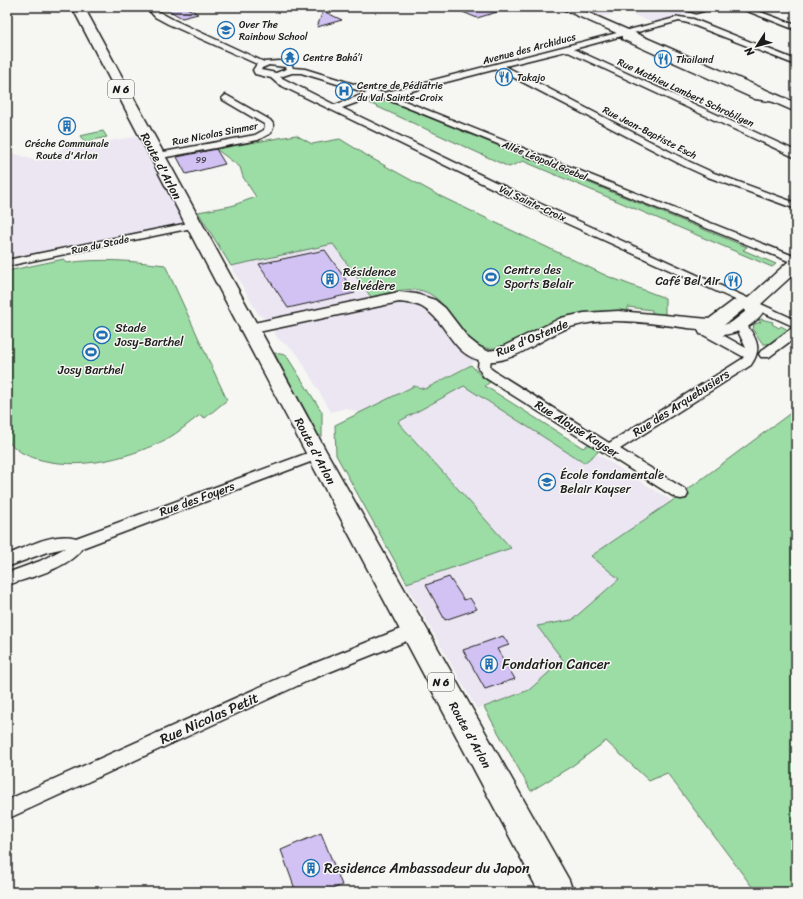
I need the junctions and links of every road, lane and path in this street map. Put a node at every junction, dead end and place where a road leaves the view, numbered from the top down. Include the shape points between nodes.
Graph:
1 (78, 7) edge
2 (150, 7) edge
3 (566, 7) edge
4 (574, 7) edge
5 (680, 7) edge
6 (713, 7) edge
7 (741, 7) edge
8 (609, 25) junction
9 (796, 28) edge
10 (627, 32) junction
11 (214, 42) junction
12 (566, 48) junction
13 (273, 63) junction
14 (796, 63) edge
15 (260, 66) junction
16 (498, 66) junction
17 (290, 70) junction
18 (275, 75) junction
19 (381, 94) junction
20 (226, 98) dead end
21 (334, 108) junction
22 (796, 108) edge
23 (796, 155) edge
24 (156, 156) junction
25 (796, 206) edge
26 (193, 226) junction
27 (796, 262) edge
28 (7, 263) edge
29 (752, 303) junction
30 (356, 306) junction
31 (661, 321) junction
32 (796, 324) edge
33 (741, 325) junction
34 (249, 329) junction
35 (704, 330) junction
36 (796, 331) edge
37 (765, 354) dead end
38 (263, 355) junction
39 (485, 356) junction
40 (751, 356) junction
41 (610, 449) junction
42 (316, 455) junction
43 (681, 494) dead end
44 (77, 544) junction
45 (7, 561) edge
46 (7, 579) edge
47 (413, 631) junction
48 (7, 810) edge
49 (557, 892) edge

1 - 24 main road, Route d'Arlon / N 6
2 - 11 street, Val Sainte-Croix via 170,22
3 - 8 street
4 - 8 street
5 - 6 street via 696,11
7 - 9 street
8 - 10 street
10 - 12 street, Avenue des Archiducs
10 - 14 street, Avenue des Archiducs via 679,20 690,21
10 - 22 street via 666,53
11 - 13 street, Val Sainte-Croix via 220,41 272,59
11 - 15 street, Val Sainte-Croix
11 - 15 street, Val Sainte-Croix via 211,45 246,66
12 - 16 street, Avenue des Archiducs
12 - 23 street, Rue Mathieu Lambert Schrobilgen
13 - 15 street, Val Sainte-Croix
13 - 17 street, Val Sainte-Croix via 288,65
15 - 18 street, Val Sainte-Croix via 257,70 263,74
16 - 19 street, Avenue des Archiducs
16 - 25 street, Rue Jean-Baptiste Esch via 687,164
17 - 18 street via 285,74
17 - 19 street, Allée Léopold Goebel via 302,71
18 - 21 street, Val Sainte-Croix via 278,80
19 - 21 street, Avenue des Archiducs
19 - 27 street, Allée Léopold Goebel
20 - 24 street, Rue Nicolas Simmer via 267,122 270,125 268,131 258,136
21 - 29 street, Val Sainte-Croix via 537,206
24 - 26 main road, Route d'Arlon / N 6
26 - 28 street, Rue du Stade
26 - 34 main road, Route d'Arlon / N 6
27 - 29 street
29 - 31 street, Rue d'Ostende via 739,305 715,323 706,325
29 - 32 street, Val Sainte-Croix
29 - 33 street via 755,312
30 - 34 street, Rue d'Ostende
30 - 38 street, Rue d'Ostende via 276,333 264,344
30 - 39 street, Rue d'Ostende via 398,297 412,296 424,300 433,306 465,345
31 - 35 street, Rue d'Ostende
31 - 39 street, Rue d'Ostende via 621,316 586,318 555,326 508,351
33 - 35 street, Rue d'Ostende via 727,330
33 - 40 street via 752,344
34 - 38 main road, Route d'Arlon / N 6
35 - 40 street
36 - 37 street
38 - 42 main road, Route d'Arlon / N 6
39 - 41 street, Rue Aloyse Kayser via 484,368 489,374
40 - 41 street, Rue des Arquebusiers via 747,362
41 - 43 street, Rue Aloyse Kayser
42 - 44 street, Rue des Foyers
42 - 47 main road, Route d'Arlon / N 6
44 - 45 street, Rue des Foyers via 56,543
44 - 46 street, Rue des Foyers via 72,552 63,557
47 - 48 street, Rue Nicolas Petit via 306,674
47 - 49 main road, Route d'Arlon / N 6

